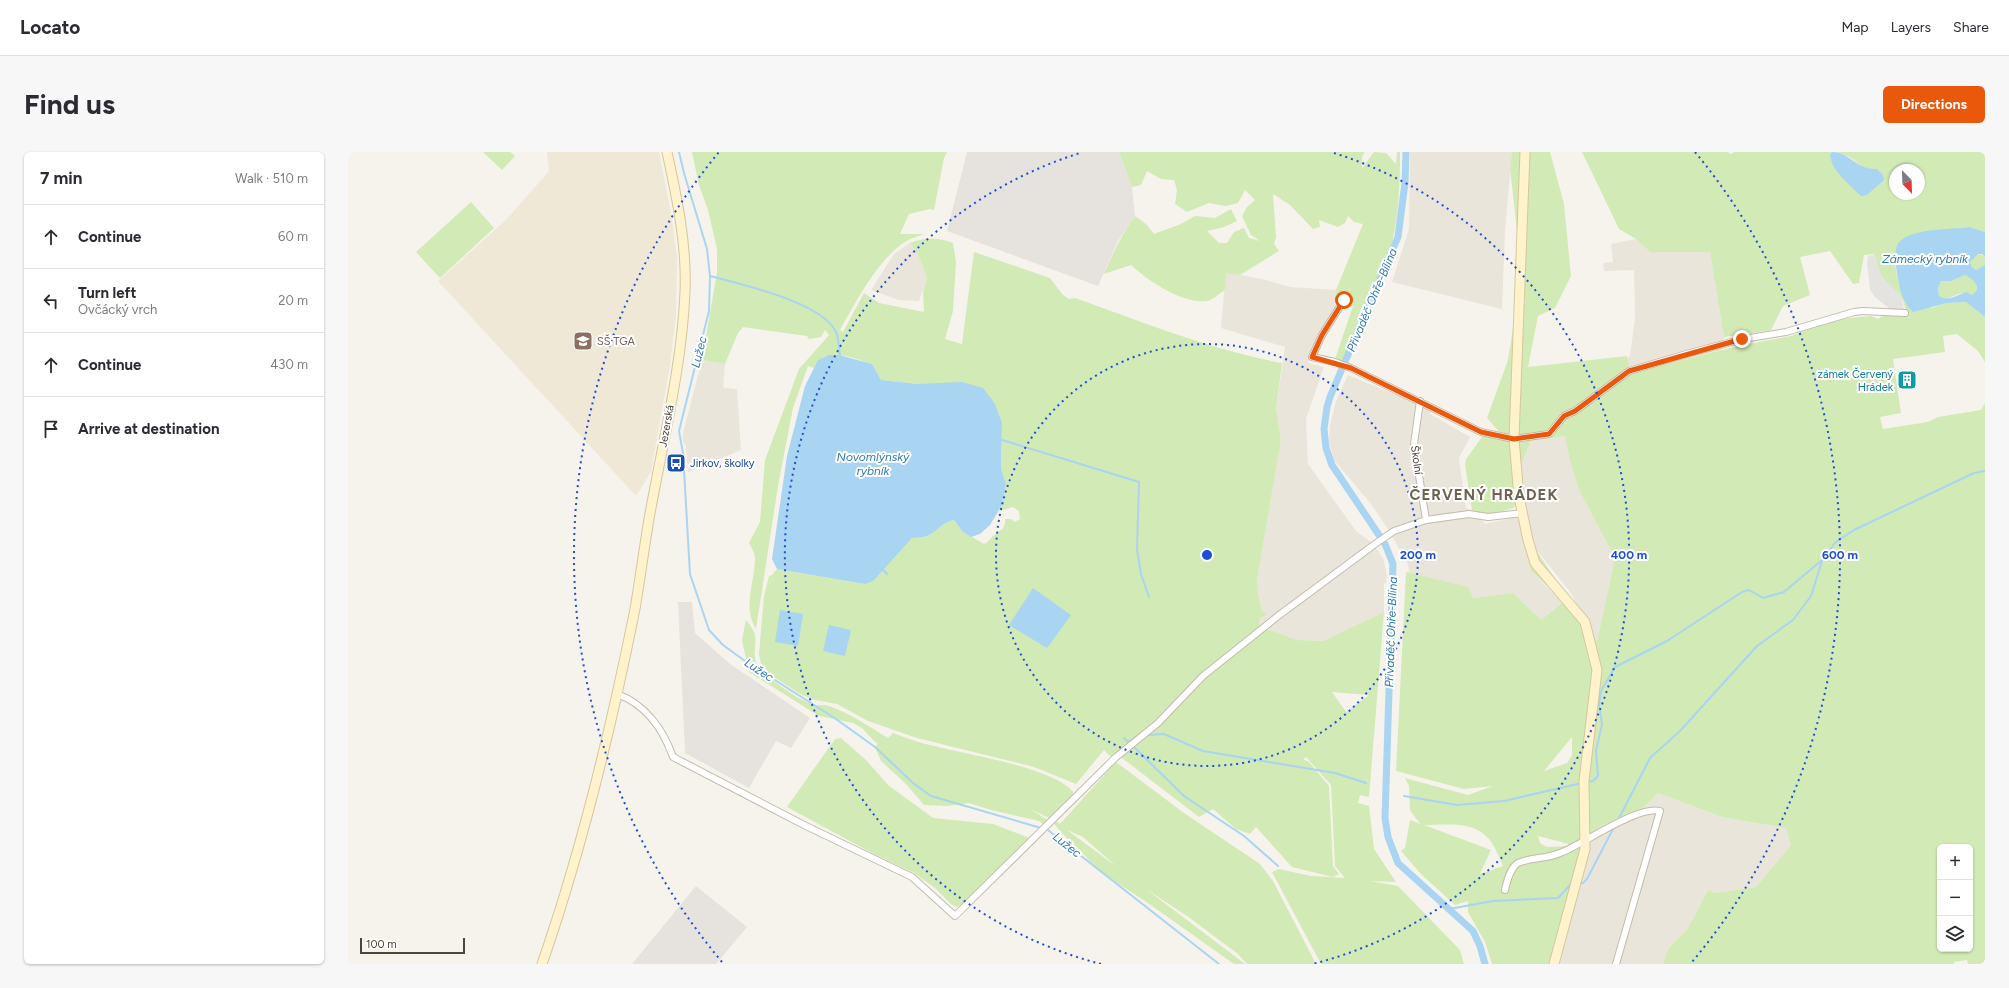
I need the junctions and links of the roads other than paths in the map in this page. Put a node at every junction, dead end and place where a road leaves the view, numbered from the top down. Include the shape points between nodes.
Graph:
1 (667, 152) edge
2 (1525, 152) edge
3 (1344, 300) dead end
4 (1905, 313) dead end
5 (1420, 401) junction
6 (1514, 439) junction
7 (1523, 513) junction
8 (1426, 520) junction
9 (617, 694) junction
10 (1585, 842) junction
11 (1505, 890) dead end
12 (542, 964) edge
13 (1554, 964) edge
14 (1616, 964) edge

1 - 9 street, Jezerská via 679,207 685,256 684,313 635,608
2 - 6 street
3 - 5 street via 1322,335 1312,357 1351,368
4 - 6 street via 1854,312 1786,332 1742,339 1629,371 1575,411 1564,416 1549,434
5 - 6 street via 1481,432
5 - 8 street, Školní via 1414,444
6 - 7 street via 1519,497
7 - 8 street via 1488,517 1469,514
7 - 10 street via 1535,563 1585,622 1594,651 1597,670 1584,781
8 - 9 street via 1389,534 1278,616 1203,676 1147,731 1115,758 955,916 912,877 673,757 668,742 643,708 630,698
9 - 12 street, Jezerská via 566,897
10 - 11 street via 1559,854 1517,864 1509,875
10 - 13 street
10 - 14 street via 1638,813 1653,809 1660,811

